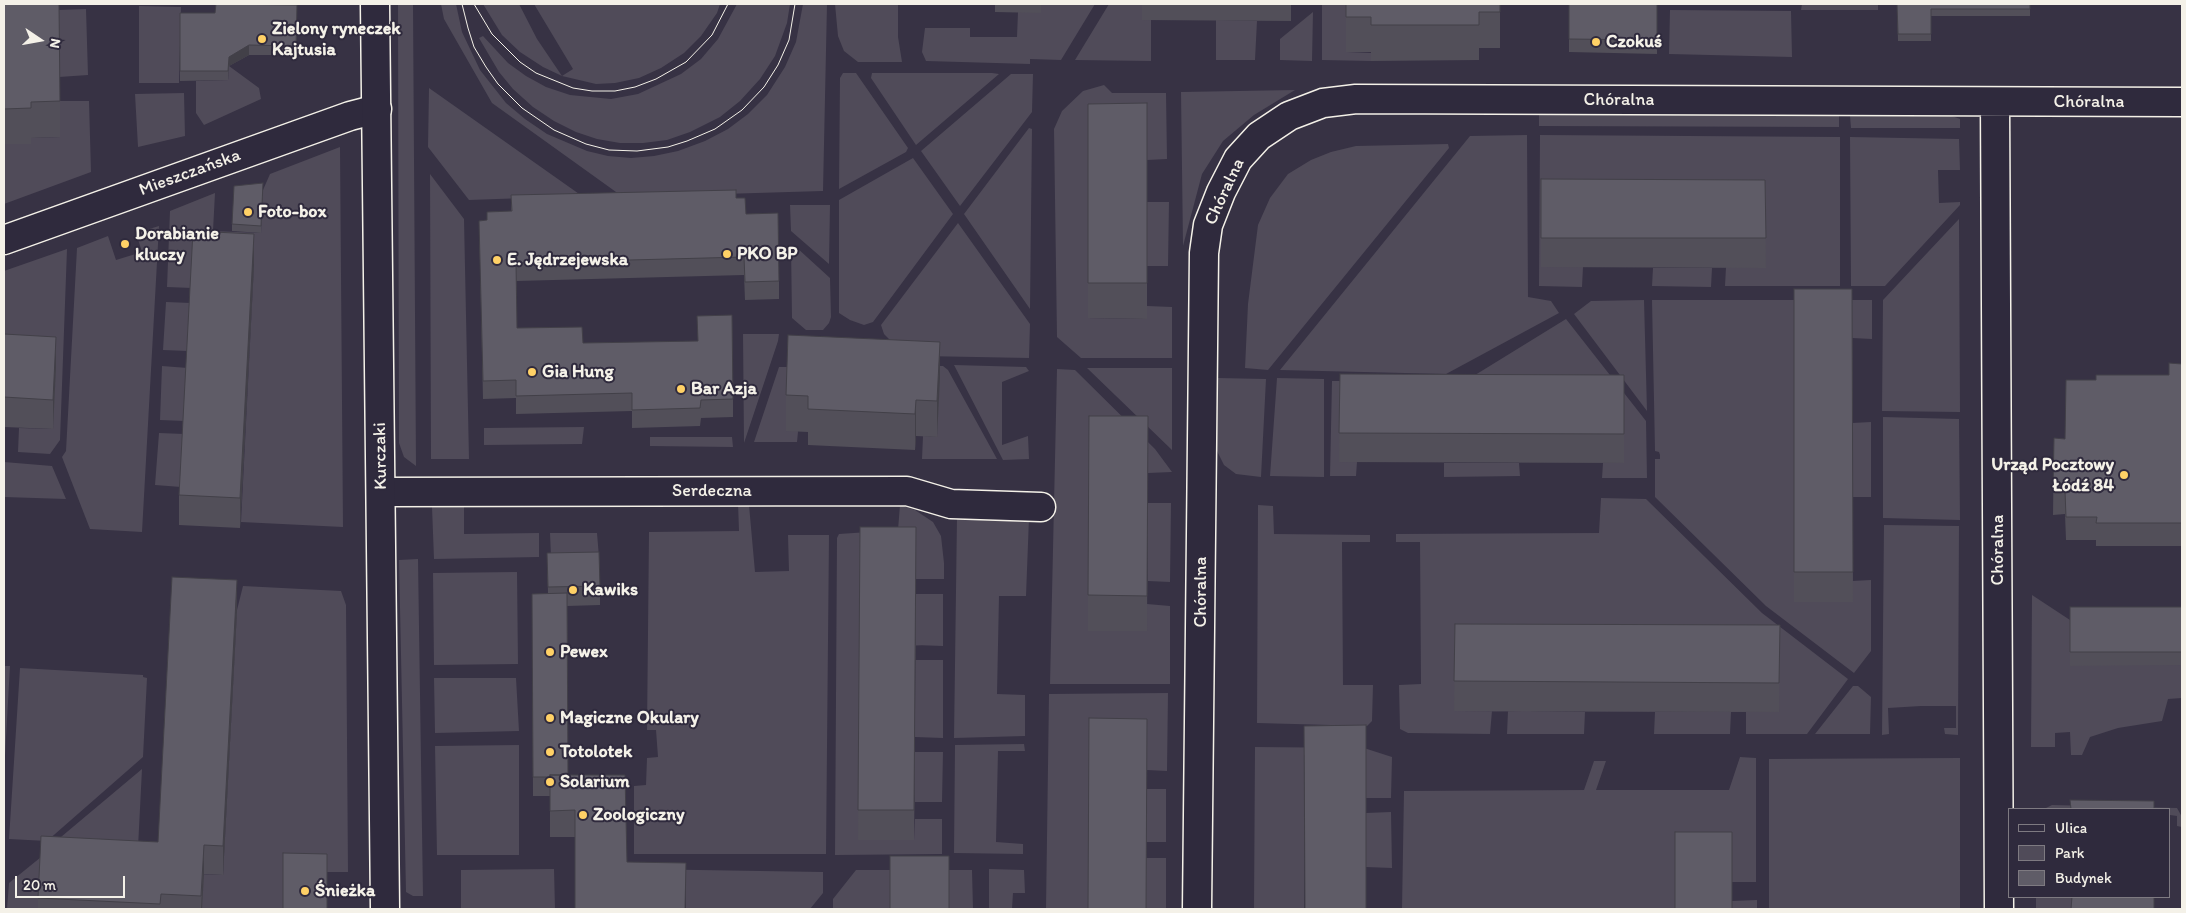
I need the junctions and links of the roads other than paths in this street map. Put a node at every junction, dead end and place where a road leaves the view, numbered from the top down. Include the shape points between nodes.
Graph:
1 (375, 4) edge
2 (1995, 102) junction
3 (2182, 102) edge
4 (377, 108) junction
5 (4, 240) edge
6 (381, 492) junction
7 (1041, 507) dead end
8 (385, 909) edge
9 (1197, 909) edge
10 (1999, 909) edge

1 - 4 street, Kurczaki
2 - 3 street, Chóralna
2 - 9 street, Chóralna via 1356,99 1322,103 1289,116 1259,136 1238,159 1221,192 1208,225 1204,253
2 - 10 street, Chóralna
4 - 5 street, Mieszczańska
4 - 6 street, Kurczaki
6 - 7 street, Serdeczna via 907,491 951,504
6 - 8 street, Kurczaki

